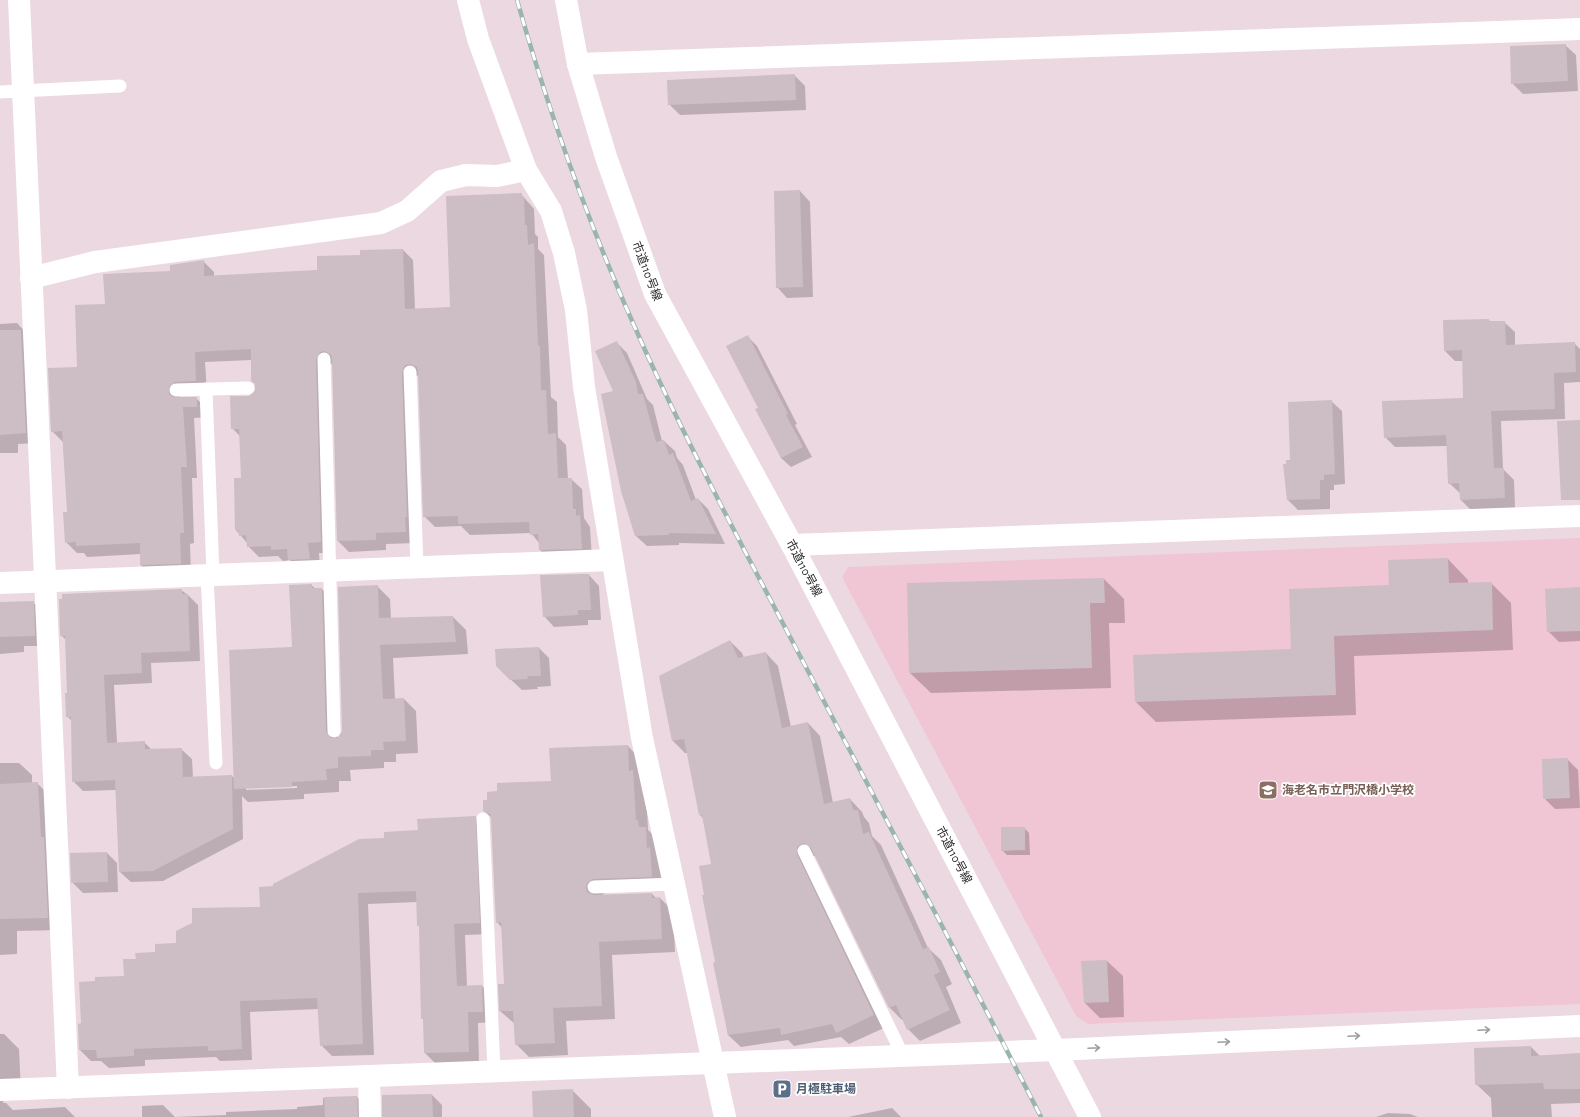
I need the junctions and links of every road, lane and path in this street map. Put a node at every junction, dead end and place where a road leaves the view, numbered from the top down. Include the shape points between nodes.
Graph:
1 (19, 0) edge
2 (468, 0) edge
3 (566, 0) edge
4 (1580, 29) edge
5 (578, 64) junction
6 (120, 86) dead end
7 (23, 91) junction
8 (0, 92) edge
9 (526, 170) junction
10 (31, 278) junction
11 (324, 359) dead end
12 (410, 372) dead end
13 (248, 388) dead end
14 (206, 389) junction
15 (176, 390) dead end
16 (1580, 516) edge
17 (792, 545) junction
18 (612, 560) junction
19 (417, 567) junction
20 (330, 571) junction
21 (210, 575) junction
22 (45, 581) junction
23 (0, 583) edge
24 (334, 731) dead end
25 (216, 763) dead end
26 (483, 819) dead end
27 (804, 851) dead end
28 (675, 884) junction
29 (594, 887) dead end
30 (1580, 1026) edge
31 (1056, 1050) junction
32 (903, 1056) junction
33 (714, 1063) junction
34 (494, 1072) junction
35 (369, 1076) junction
36 (68, 1088) junction
37 (0, 1090) edge
38 (370, 1117) edge
39 (725, 1117) edge
40 (1090, 1117) edge

1 - 7 street
2 - 9 street via 478,39
3 - 5 street, 市道110号線
4 - 5 street
5 - 17 street, 市道110号線 via 606,157 655,294
6 - 7 lane
7 - 8 lane
7 - 10 street
9 - 10 street via 497,176 466,175 440,181 408,212 381,223 95,262
9 - 18 street via 551,211 576,310 584,387
10 - 22 street
11 - 20 lane
12 - 19 lane
13 - 14 lane
14 - 15 lane
14 - 21 lane
16 - 17 street
17 - 31 street, 市道110号線
18 - 19 street
18 - 28 street via 642,738
19 - 20 street
20 - 21 street
20 - 24 lane
21 - 22 street
21 - 25 lane
22 - 23 street
22 - 36 street
26 - 34 lane
27 - 32 lane
28 - 29 lane
28 - 33 street
31 -> 30 street
31 - 32 street
31 - 40 street, 市道110号線
32 - 33 street
33 - 34 street
33 - 39 street
34 - 35 street
35 - 36 street
35 - 38 street
36 - 37 street

